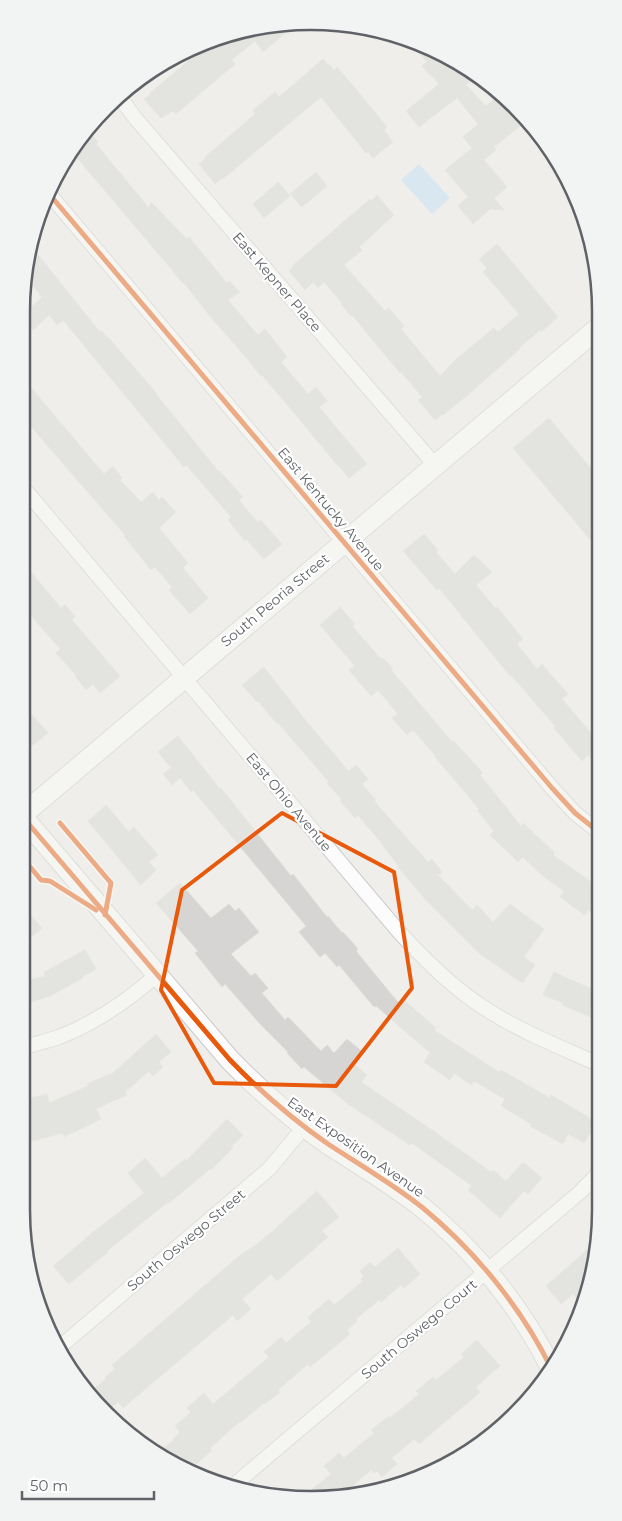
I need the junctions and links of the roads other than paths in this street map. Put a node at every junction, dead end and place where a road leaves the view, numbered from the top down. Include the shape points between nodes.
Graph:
1 (123, 102) edge
2 (53, 199) edge
3 (592, 333) edge
4 (435, 465) junction
5 (30, 496) edge
6 (344, 542) junction
7 (184, 678) junction
8 (30, 808) edge
9 (592, 826) edge
10 (30, 827) edge
11 (157, 975) junction
12 (30, 1045) edge
13 (592, 1061) edge
14 (304, 1127) junction
15 (592, 1180) edge
16 (487, 1271) junction
17 (64, 1343) edge
18 (547, 1362) edge
19 (238, 1481) edge

1 - 4 street, East Kepner Place
2 - 6 street, East Kentucky Avenue
3 - 4 street, South Peoria Street
4 - 6 street, South Peoria Street
5 - 7 street, East Ohio Avenue
6 - 7 street, South Peoria Street
6 - 9 street, East Kentucky Avenue via 552,788
7 - 8 street, South Peoria Street
7 - 13 street, East Ohio Avenue via 424,959 489,1011 526,1032
10 - 11 street, East Exposition Avenue
11 - 12 street via 115,1009 93,1022
11 - 14 street, East Exposition Avenue via 230,1060
14 - 16 street, East Exposition Avenue via 422,1208
14 - 17 street, South Oswego Street via 269,1169
15 - 16 street, South Oswego Court
16 - 18 street, East Exposition Avenue via 519,1314
16 - 19 street, South Oswego Court

